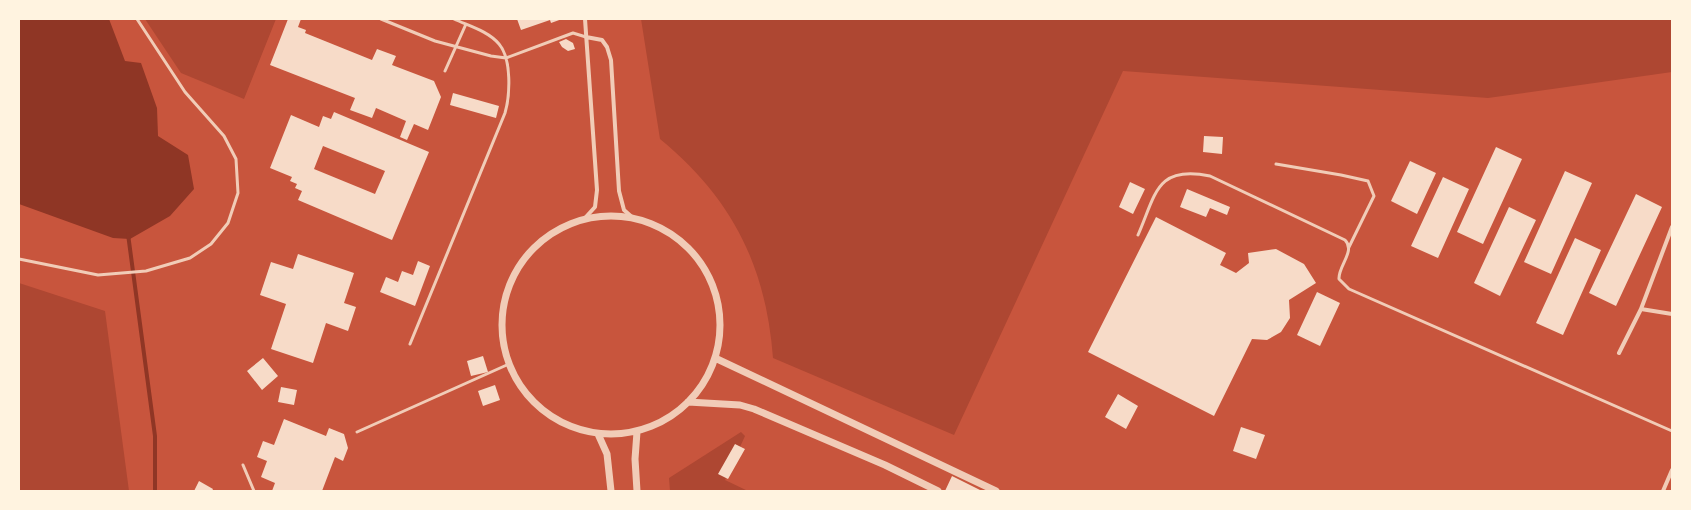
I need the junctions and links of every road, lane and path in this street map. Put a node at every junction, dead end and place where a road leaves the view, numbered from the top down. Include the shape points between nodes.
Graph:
1 (137, 19) edge
2 (381, 19) edge
3 (454, 19) edge
4 (585, 19) edge
5 (466, 24) junction
6 (586, 38) junction
7 (456, 47) junction
8 (506, 58) junction
9 (445, 71) dead end
10 (1276, 164) dead end
11 (585, 218) junction
12 (633, 218) junction
13 (1672, 227) edge
14 (1138, 235) dead end
15 (1350, 247) junction
16 (19, 259) edge
17 (1641, 309) junction
18 (1672, 314) edge
19 (410, 344) dead end
20 (1619, 353) dead end
21 (715, 358) junction
22 (509, 364) junction
23 (688, 402) junction
24 (1672, 431) edge
25 (357, 432) dead end
26 (637, 432) junction
27 (598, 434) junction
28 (243, 465) dead end
29 (1672, 470) edge
30 (254, 491) edge
31 (611, 491) edge
32 (637, 491) edge
33 (938, 491) edge
34 (996, 491) edge
35 (1663, 491) edge

1 - 16 lane via 185,92 224,136 236,159 238,193 228,223 211,244 190,258 146,271 98,275
2 - 7 lane
3 - 5 lane
4 - 6 street
5 - 7 lane
5 - 8 lane via 482,31 500,44
6 - 8 lane via 573,33
6 - 11 street via 597,190 595,207
6 - 12 street via 602,40 611,60 619,191 624,210
7 - 8 lane
7 - 9 lane
8 - 19 lane via 509,98 505,113
10 - 15 lane via 1368,181 1374,196
11 - 12 street via 609,215
11 - 22 street via 551,233 524,258 507,291 501,327
12 - 21 street via 662,228 686,246 705,270 716,298 720,328
13 - 17 street
14 - 15 lane via 1162,183 1171,176 1192,173 1210,176 1345,240
15 - 24 lane via 1338,273 1339,279 1349,289
17 - 18 street
17 - 20 street
21 - 23 street via 706,378
21 - 34 street
22 - 25 lane
22 - 27 street via 523,390 544,412 570,427
23 - 26 street via 665,421
23 - 33 street via 740,405 754,409 885,465
26 - 27 street via 618,435
26 - 32 street
27 - 31 street via 607,454
28 - 30 lane
29 - 35 street

